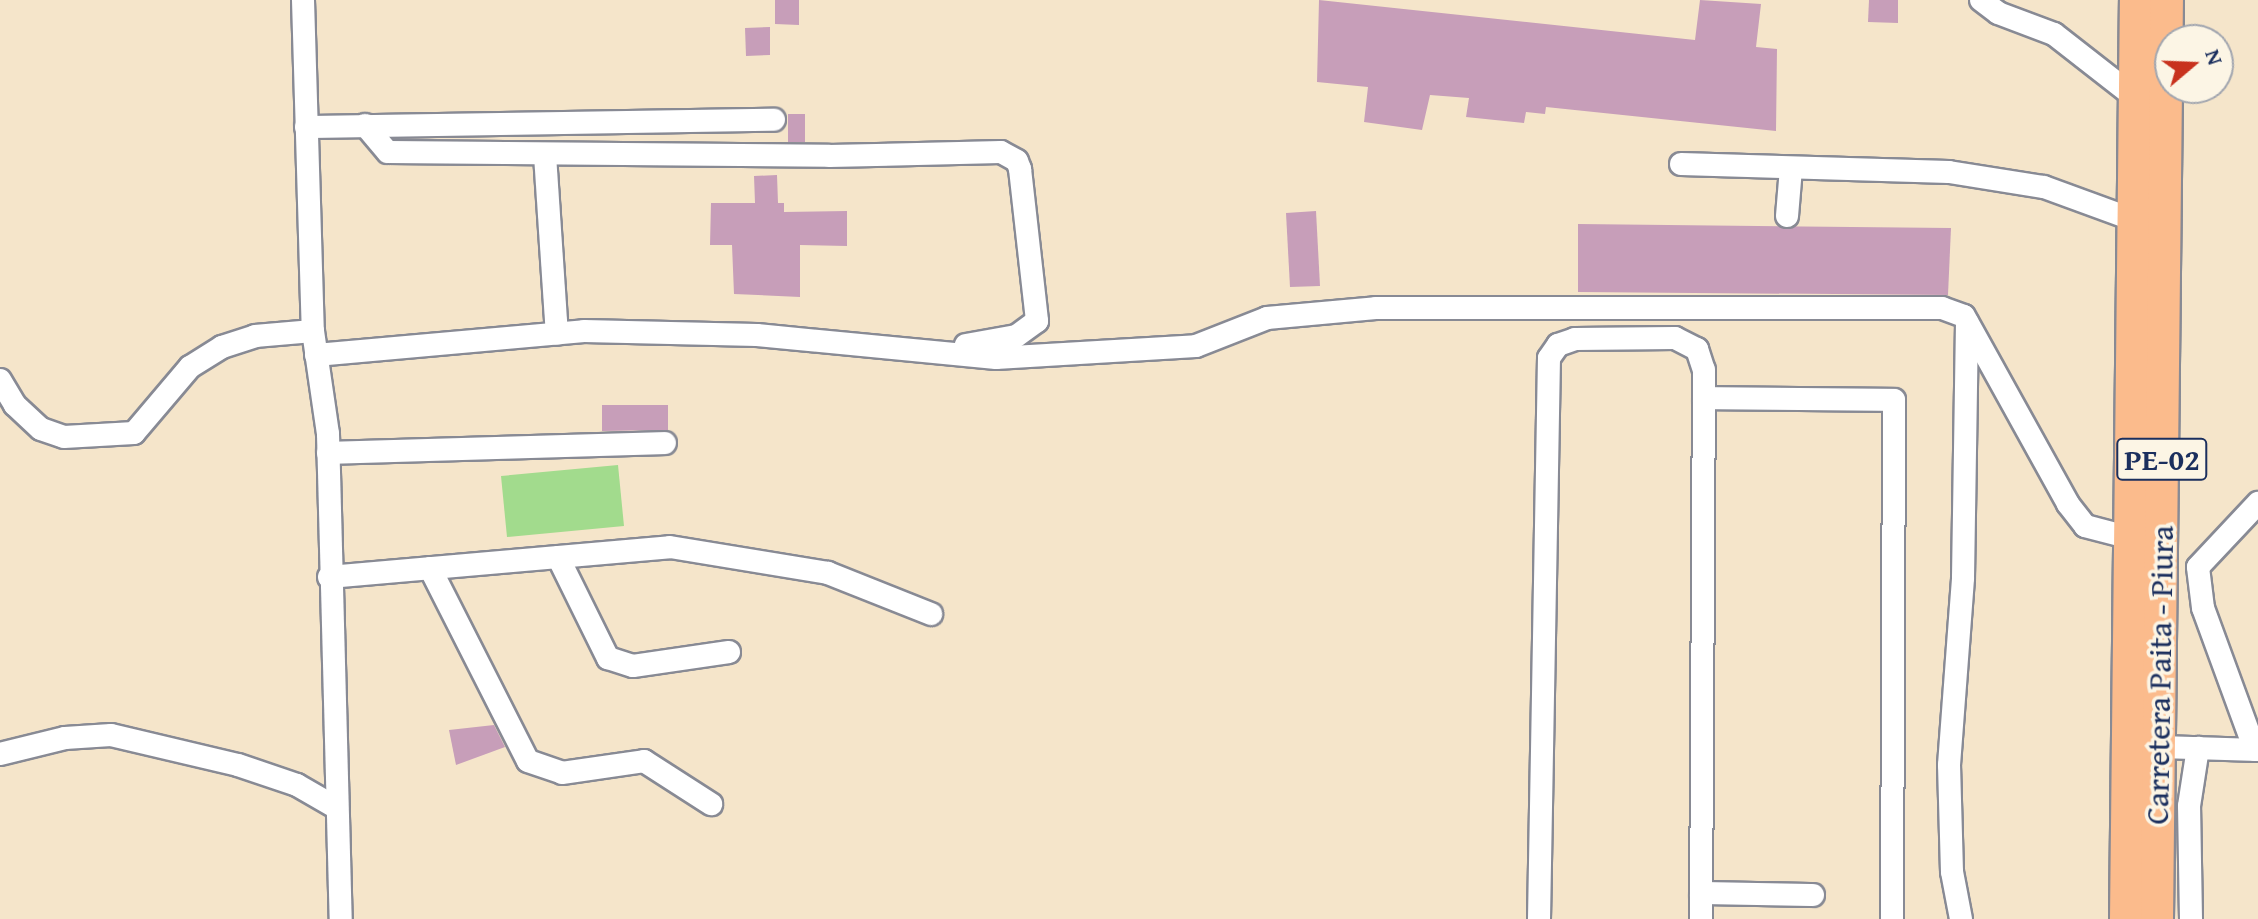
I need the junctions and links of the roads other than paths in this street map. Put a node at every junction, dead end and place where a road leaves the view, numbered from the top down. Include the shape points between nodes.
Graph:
1 (303, 0) edge
2 (1981, 0) edge
3 (2136, 0) edge
4 (2167, 0) edge
5 (2136, 98) junction
6 (774, 120) dead end
7 (365, 125) junction
8 (306, 127) junction
9 (545, 155) junction
10 (1681, 164) dead end
11 (1791, 168) junction
12 (1787, 216) dead end
13 (2134, 220) junction
14 (1967, 322) junction
15 (313, 331) junction
16 (557, 334) junction
17 (905, 349) junction
18 (316, 355) junction
19 (0, 380) edge
20 (1704, 398) junction
21 (665, 443) dead end
22 (328, 453) junction
23 (2258, 503) edge
24 (2131, 538) junction
25 (558, 557) junction
26 (430, 568) junction
27 (329, 577) junction
28 (931, 614) dead end
29 (729, 652) dead end
30 (2160, 747) junction
31 (2198, 748) junction
32 (2256, 750) edge
33 (0, 754) edge
34 (711, 804) dead end
35 (337, 808) junction
36 (1701, 893) junction
37 (1813, 895) dead end
38 (341, 919) edge
39 (1539, 919) edge
40 (1701, 919) edge
41 (1892, 919) edge
42 (1961, 919) edge
43 (2126, 919) edge
44 (2157, 919) edge
45 (2191, 919) edge

1 - 8 street
2 - 5 street via 1998,13 2054,34
3 - 5 highway, Carretera Paita - Piura / PE-02
4 - 30 highway, Carretera Paita - Piura / PE-02
5 - 13 highway, Carretera Paita - Piura / PE-02
6 - 7 street
7 - 8 street
7 - 9 street via 388,152
8 - 15 street
9 - 16 street
9 - 17 street via 1010,156 1020,169 1037,321 1029,331 994,343
10 - 11 street
11 - 12 street
11 - 13 street via 1963,174 2044,187
13 - 24 highway, Carretera Paita - Piura / PE-02
14 - 17 street via 1956,310 1942,308 1376,308 1267,318 1196,346 996,358
14 - 24 street via 2068,504 2085,526
14 - 42 street via 1963,578 1949,765 1952,872
15 - 18 street
15 - 19 street via 255,336 222,347 190,367 134,433 64,437 41,429 15,405
16 - 17 street via 757,335
16 - 18 street
18 - 22 street
20 - 36 street
20 - 39 street via 1702,359 1683,339 1575,339 1558,345 1549,358
20 - 41 street via 1894,400
21 - 22 street
22 - 27 street
23 - 32 street via 2198,567 2203,608
24 - 43 highway, Carretera Paita - Piura / PE-02
25 - 26 street
25 - 28 street via 670,547 828,573
25 - 29 street via 608,658 633,666
26 - 27 street
26 - 34 street via 528,761 562,773 644,761
27 - 35 street
30 - 31 street
30 - 44 highway, Carretera Paita - Piura / PE-02
31 - 32 street
31 - 45 street via 2189,806
33 - 35 street via 65,738 111,735 238,765 297,785
35 - 38 street
36 - 37 street
36 - 40 street

